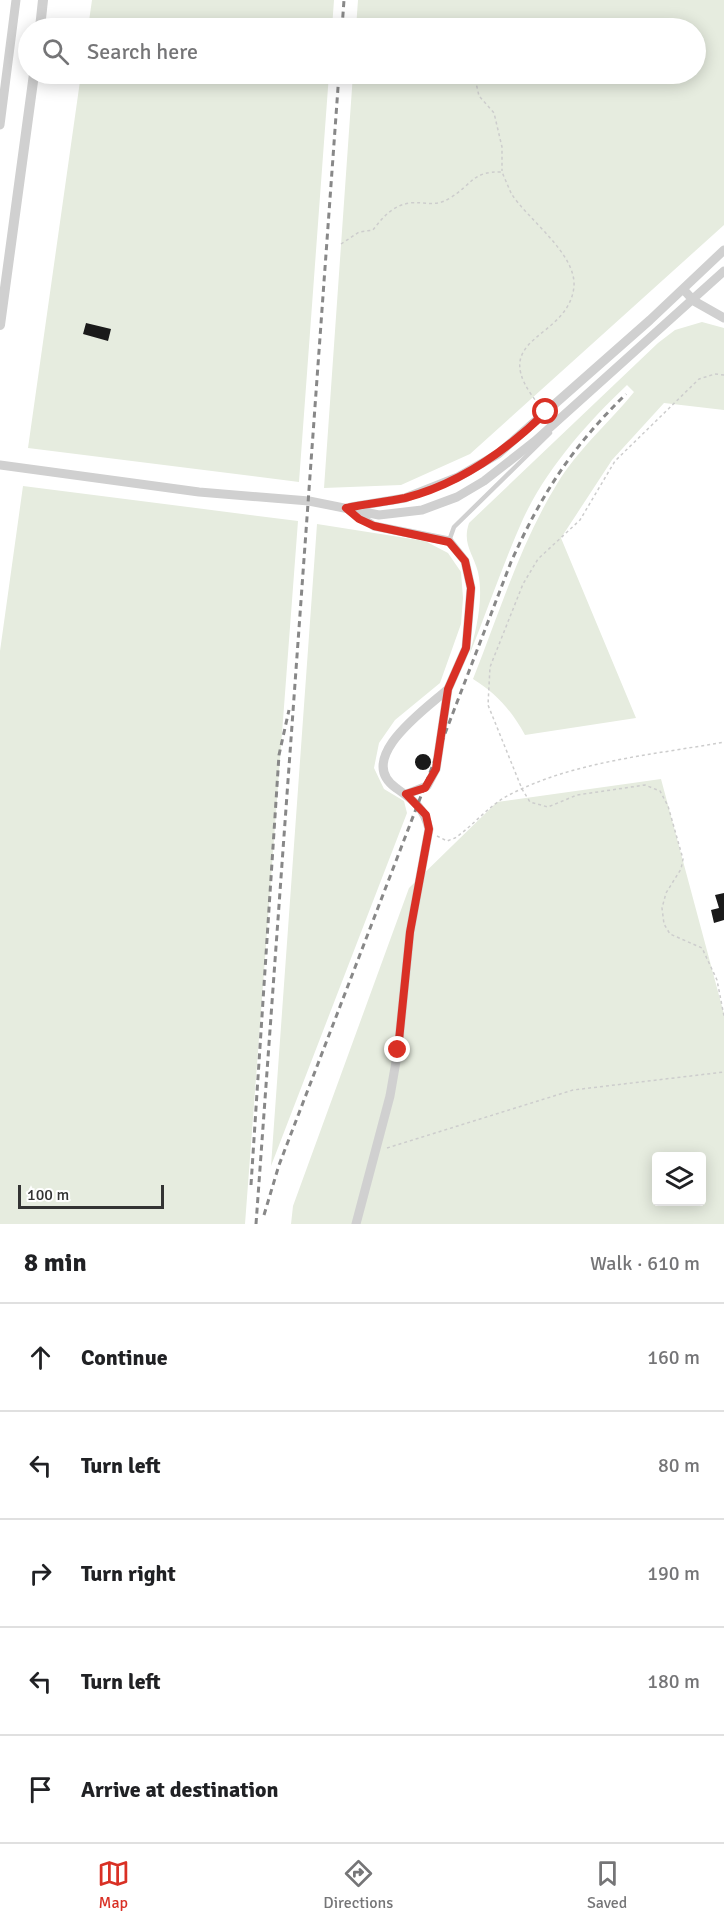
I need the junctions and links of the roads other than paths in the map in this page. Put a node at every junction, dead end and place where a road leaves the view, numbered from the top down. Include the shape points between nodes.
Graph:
1 (16, 0) edge
2 (43, 0) edge
3 (40, 18) edge
4 (33, 84) edge
5 (0, 125) edge
6 (724, 250) edge
7 (724, 271) edge
8 (683, 289) junction
9 (694, 301) junction
10 (724, 318) edge
11 (0, 325) edge
12 (606, 379) junction
13 (0, 465) edge
14 (346, 508) junction
15 (449, 542) junction
16 (448, 689) junction
17 (406, 794) junction
18 (356, 1224) edge

1 - 5 street
2 - 3 street
4 - 11 street
6 - 8 street
7 - 9 street
8 - 9 street
8 - 14 street via 510,446 458,477 405,498
9 - 10 street
9 - 12 street
12 - 14 street via 543,435 484,481 457,496 422,510 398,514 379,515
12 - 15 lane via 454,527
13 - 14 street
14 - 15 street via 374,526
15 - 16 street via 465,561 471,588 466,648
16 - 17 street via 436,769 425,788
16 - 17 street via 393,739 385,752 387,780
17 - 18 street via 426,815 429,829 410,932 398,1050

